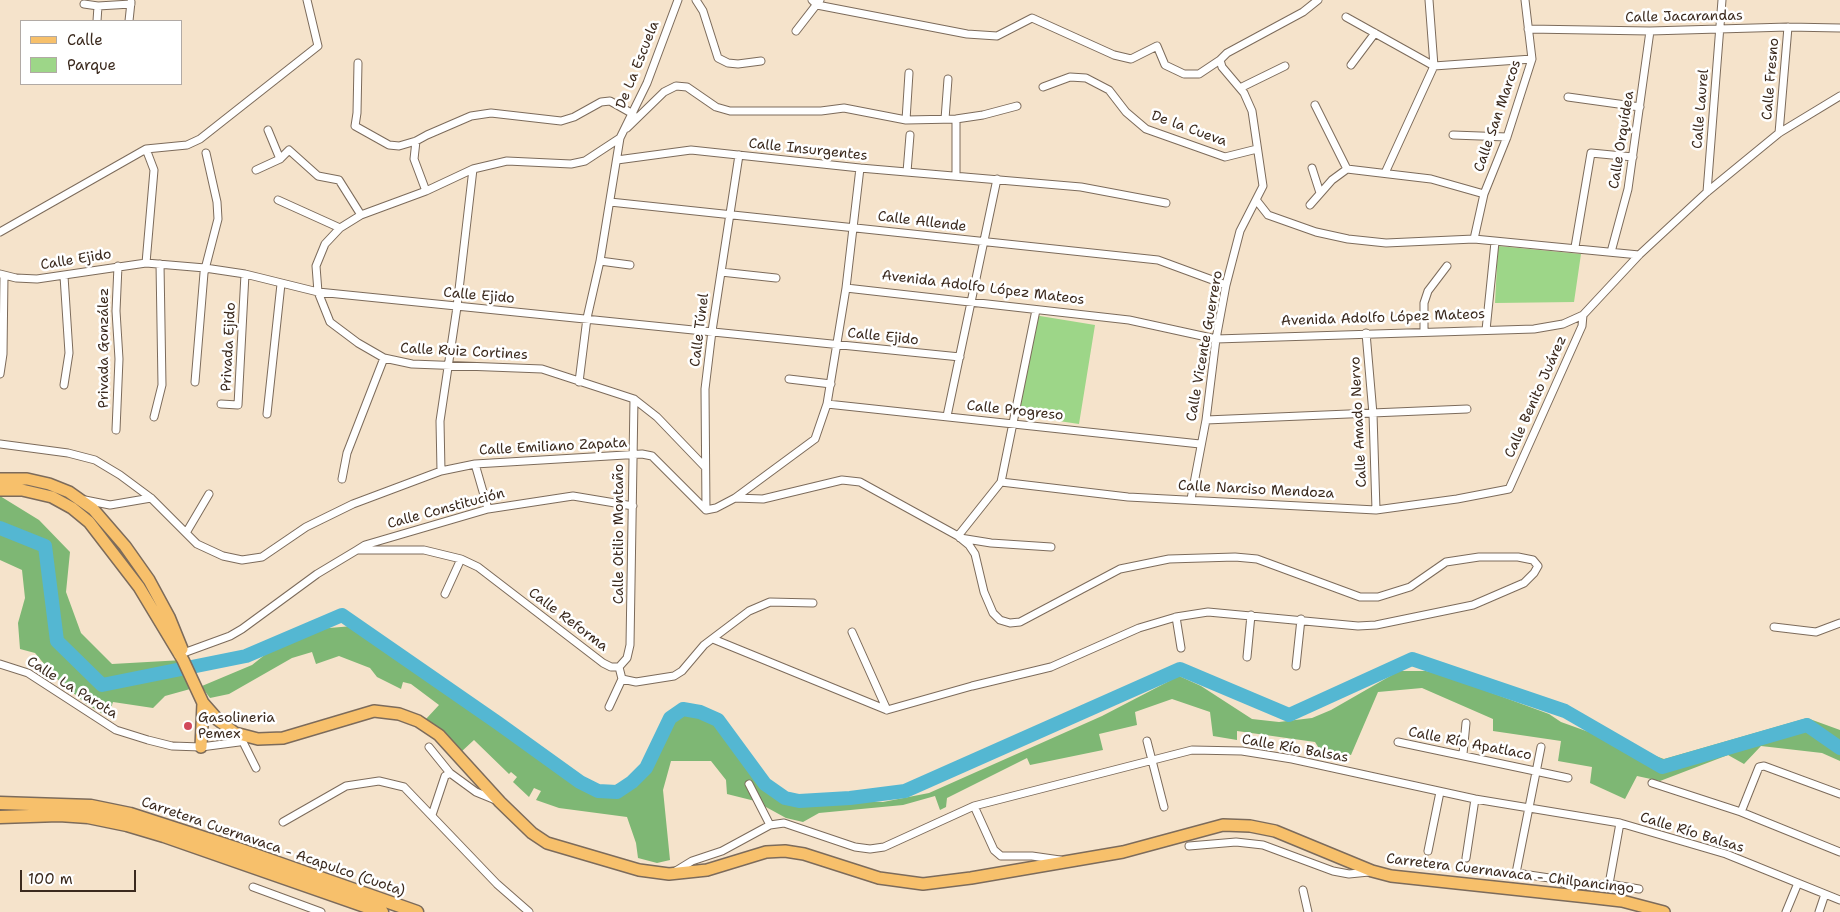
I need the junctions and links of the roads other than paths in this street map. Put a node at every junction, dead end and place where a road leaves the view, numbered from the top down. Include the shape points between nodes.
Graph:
1 (307, 0) edge
2 (678, 0) edge
3 (696, 0) edge
4 (1318, 0) edge
5 (1429, 0) edge
6 (1525, 0) edge
7 (1722, 0) edge
8 (131, 2) edge
9 (816, 2) edge
10 (84, 4) dead end
11 (98, 6) junction
12 (1346, 17) dead end
13 (97, 20) edge
14 (129, 20) edge
15 (1788, 27) junction
16 (1720, 28) junction
17 (1840, 28) edge
18 (1528, 29) junction
19 (796, 31) dead end
20 (1650, 31) junction
21 (1375, 33) junction
22 (1220, 60) junction
23 (1532, 60) junction
24 (761, 61) dead end
25 (358, 63) dead end
26 (1351, 65) dead end
27 (1285, 66) dead end
28 (1434, 66) junction
29 (909, 73) dead end
30 (948, 78) dead end
31 (1043, 87) dead end
32 (1240, 88) junction
33 (1840, 96) edge
34 (1568, 97) dead end
35 (1315, 105) dead end
36 (1017, 106) dead end
37 (1640, 107) junction
38 (633, 114) junction
39 (945, 119) junction
40 (956, 119) junction
41 (906, 120) junction
42 (268, 130) dead end
43 (625, 130) junction
44 (1779, 133) junction
45 (910, 135) dead end
46 (1453, 135) dead end
47 (1507, 137) junction
48 (620, 138) junction
49 (416, 142) junction
50 (146, 149) junction
51 (1257, 149) junction
52 (206, 153) dead end
53 (739, 155) junction
54 (1633, 157) junction
55 (280, 159) junction
56 (616, 160) junction
57 (860, 168) junction
58 (1312, 168) dead end
59 (473, 169) junction
60 (1347, 169) junction
61 (256, 170) dead end
62 (906, 172) junction
63 (1385, 173) junction
64 (956, 176) junction
65 (997, 179) junction
66 (426, 191) junction
67 (1707, 192) junction
68 (1320, 193) junction
69 (1484, 194) junction
70 (278, 200) dead end
71 (610, 202) junction
72 (1257, 202) junction
73 (1166, 203) dead end
74 (1310, 205) dead end
75 (730, 213) junction
76 (361, 215) junction
77 (854, 227) junction
78 (340, 228) junction
79 (0, 232) edge
80 (1474, 239) junction
81 (983, 242) junction
82 (1495, 242) junction
83 (1575, 247) junction
84 (1611, 252) junction
85 (1639, 255) junction
86 (600, 261) junction
87 (146, 263) junction
88 (160, 264) junction
89 (630, 265) dead end
90 (118, 266) junction
91 (1447, 266) dead end
92 (204, 268) junction
93 (721, 272) junction
94 (245, 274) junction
95 (2, 275) edge
96 (64, 276) junction
97 (776, 278) dead end
98 (281, 284) junction
99 (1226, 285) junction
100 (846, 288) junction
101 (318, 292) junction
102 (972, 301) junction
103 (457, 307) junction
104 (1036, 310) junction
105 (1583, 315) junction
106 (587, 318) junction
107 (1486, 330) junction
108 (712, 331) junction
109 (1424, 332) junction
110 (1366, 333) junction
111 (1216, 338) junction
112 (836, 344) junction
113 (384, 358) junction
114 (960, 358) junction
115 (447, 364) junction
116 (0, 374) edge
117 (789, 379) dead end
118 (195, 382) dead end
119 (579, 382) junction
120 (831, 384) junction
121 (64, 385) dead end
122 (634, 398) junction
123 (222, 404) dead end
124 (828, 404) junction
125 (1467, 409) dead end
126 (267, 414) dead end
127 (1373, 414) junction
128 (948, 416) junction
129 (154, 417) dead end
130 (1206, 420) junction
131 (1014, 424) junction
132 (116, 430) dead end
133 (0, 444) edge
134 (1200, 444) junction
135 (632, 455) junction
136 (475, 464) junction
137 (705, 467) junction
138 (441, 471) junction
139 (342, 478) dead end
140 (0, 479) edge
141 (1000, 482) junction
142 (1509, 489) joint
143 (0, 490) edge
144 (210, 494) dead end
145 (78, 498) junction
146 (151, 498) junction
147 (735, 498) junction
148 (1191, 499) junction
149 (633, 506) junction
150 (488, 509) junction
151 (706, 510) junction
152 (1376, 510) junction
153 (186, 533) junction
154 (959, 537) junction
155 (1051, 547) dead end
156 (357, 550) junction
157 (461, 558) junction
158 (446, 594) dead end
159 (813, 603) dead end
160 (1251, 615) junction
161 (1176, 617) junction
162 (1301, 619) junction
163 (1840, 624) edge
164 (1774, 627) dead end
165 (852, 632) dead end
166 (713, 639) junction
167 (1181, 648) dead end
168 (1247, 657) dead end
169 (182, 658) junction
170 (0, 664) edge
171 (1296, 666) dead end
172 (619, 667) junction
173 (622, 679) junction
174 (203, 703) junction
175 (609, 707) dead end
176 (887, 710) junction
177 (1466, 723) dead end
178 (244, 738) junction
179 (1148, 741) dead end
180 (1398, 742) dead end
181 (201, 747) junction
182 (429, 747) dead end
183 (1541, 747) dead end
184 (1463, 754) junction
185 (1151, 761) junction
186 (256, 768) dead end
187 (1536, 770) junction
188 (450, 773) junction
189 (1568, 778) dead end
190 (1652, 783) dead end
191 (749, 784) dead end
192 (1440, 792) junction
193 (1840, 794) edge
194 (1475, 799) junction
195 (500, 802) junction
196 (0, 803) edge
197 (974, 806) junction
198 (1164, 807) dead end
199 (1530, 807) junction
200 (1741, 812) junction
201 (432, 815) junction
202 (0, 816) edge
203 (283, 822) dead end
204 (1620, 823) junction
205 (770, 825) junction
206 (1189, 846) dead end
207 (1428, 851) dead end
208 (1840, 852) edge
209 (1466, 858) dead end
210 (1070, 861) junction
211 (1372, 871) junction
212 (670, 874) junction
213 (1798, 883) junction
214 (1609, 884) junction
215 (253, 887) dead end
216 (1638, 889) dead end
217 (1303, 890) dead end
218 (1567, 890) junction
219 (1825, 894) junction
220 (1840, 900) edge
221 (293, 902) junction
222 (294, 912) edge
223 (321, 912) edge
224 (382, 912) edge
225 (417, 912) edge
226 (529, 912) edge
227 (1308, 912) edge
228 (1664, 912) edge
229 (1786, 912) edge
230 (1819, 912) edge

1 - 50 street via 318,46 200,139 187,145
2 - 38 street, De La Escuela
3 - 24 street via 703,11 718,58 738,64
4 - 22 street via 1304,12 1227,53
5 - 28 street
6 - 18 street, Calle San Marcos
7 - 16 street, Calle Laurel
8 - 11 street
8 - 14 street
9 - 19 street
9 - 22 street via 967,34 997,36 1032,18 1107,52 1131,59 1158,46 1165,65 1184,74 1199,74
10 - 11 street
11 - 13 street
12 - 21 street
15 - 16 street, Calle Jacarandas
15 - 17 street, Calle Jacarandas
15 - 44 street, Calle Fresno
16 - 20 street, Calle Jacarandas
16 - 67 street, Calle Laurel
18 - 20 street, Calle Jacarandas
18 - 23 street, Calle San Marcos
20 - 37 street, Calle Orquídea
21 - 26 street
21 - 28 street
22 - 32 street, Calle Vicente Guerrero
23 - 28 street
23 - 47 street, Calle San Marcos
25 - 49 street via 355,126 389,145
27 - 32 street
28 - 63 street
29 - 41 street
30 - 39 street
31 - 51 street, De la Cueva via 1070,77 1086,78 1109,90 1126,112 1146,129 1225,157
32 - 51 street, Calle Vicente Guerrero via 1252,111
33 - 44 street, Avenida Adolfo López Mateos
34 - 37 street
35 - 60 street
36 - 40 street
37 - 54 street, Calle Orquídea
38 - 43 street, De La Escuela
38 - 49 street via 610,101 601,102 562,121 491,113 472,116
39 - 40 street
39 - 41 street
40 - 64 street
41 - 43 street via 844,108 730,111 716,107 688,87 676,86 664,92
42 - 55 street
43 - 48 street, De La Escuela
44 - 67 street, Avenida Adolfo López Mateos
45 - 62 street
46 - 47 street
47 - 69 street, Calle San Marcos
48 - 56 street
48 - 59 street, Calle Ruiz Cortines via 585,161 571,164 507,161
49 - 66 street via 414,159
50 - 79 street
50 - 87 street via 154,170
51 - 72 street, Calle Vicente Guerrero via 1263,186
52 - 92 street via 218,210 217,229
53 - 56 street, Calle Insurgentes via 690,150
53 - 57 street, Calle Insurgentes
53 - 75 street, Calle Túnel
54 - 83 street via 1591,154
54 - 84 street, Calle Orquídea
55 - 61 street
55 - 76 street via 289,150 318,176 339,180
56 - 71 street
57 - 62 street, Calle Insurgentes
57 - 77 street
58 - 68 street
59 - 66 street, Calle Ruiz Cortines
59 - 103 street
60 - 63 street
60 - 68 street
62 - 64 street, Calle Insurgentes
63 - 69 street via 1431,179
64 - 65 street, Calle Insurgentes
65 - 73 street, Calle Insurgentes via 1081,187
65 - 81 street
66 - 76 street, Calle Ruiz Cortines
67 - 85 street, Avenida Adolfo López Mateos
68 - 74 street
69 - 80 street, Calle San Marcos
70 - 78 street
71 - 75 street, Calle Allende
71 - 86 street
72 - 80 street via 1268,215 1348,239 1386,243
72 - 99 street, Calle Vicente Guerrero via 1240,231
75 - 77 street, Calle Allende
75 - 93 street, Calle Túnel
76 - 78 street, Calle Ruiz Cortines
77 - 81 street, Calle Allende
77 - 100 street
78 - 101 street, Calle Ruiz Cortines via 319,254 316,266
80 - 82 street
81 - 99 street, Calle Allende via 1158,260
81 - 102 street
82 - 83 street
82 - 107 street
83 - 84 street
84 - 85 street
85 - 105 street, Avenida Adolfo López Mateos
86 - 89 street
86 - 106 street
87 - 88 street, Calle Ejido
87 - 90 street, Calle Ejido
88 - 92 street, Calle Ejido
88 - 129 street via 162,385
90 - 96 street, Calle Ejido
90 - 132 street, Privada González via 116,312 120,359
91 - 109 street via 1428,291 1424,303
92 - 94 street, Calle Ejido
92 - 118 street
93 - 97 street
93 - 108 street, Calle Túnel
94 - 98 street, Calle Ejido
94 - 123 street, Privada Ejido via 238,405
95 - 96 street, Calle Ejido via 37,279
95 - 116 street via 3,354
96 - 121 street via 69,353
98 - 101 street, Calle Ejido
98 - 126 street
99 - 111 street, Calle Vicente Guerrero
100 - 102 street, Avenida Adolfo López Mateos
100 - 112 street
101 - 103 street, Calle Ejido
101 - 113 street, Calle Ruiz Cortines via 330,322
102 - 104 street, Avenida Adolfo López Mateos
102 - 114 street
103 - 106 street, Calle Ejido
103 - 115 street
104 - 111 street, Avenida Adolfo López Mateos via 1129,320
104 - 131 street
105 - 107 street, Avenida Adolfo López Mateos via 1564,324 1534,329
105 - 142 street, Calle Benito Juárez via 1582,326
106 - 108 street, Calle Ejido
106 - 119 street
107 - 109 street, Avenida Adolfo López Mateos
108 - 112 street, Calle Ejido
108 - 137 street, Calle Túnel via 705,390
109 - 110 street, Avenida Adolfo López Mateos
110 - 111 street, Avenida Adolfo López Mateos
110 - 127 street, Calle Amado Nervo
111 - 130 street, Calle Vicente Guerrero
112 - 114 street, Calle Ejido
112 - 120 street
113 - 115 street, Calle Ruiz Cortines via 412,364
113 - 139 street via 346,453
114 - 128 street
115 - 119 street, Calle Ruiz Cortines via 542,369
115 - 138 street via 440,421
117 - 120 street
119 - 122 street, Calle Ruiz Cortines
120 - 124 street
122 - 135 street, Calle Otilio Montaño
122 - 137 street, Calle Ruiz Cortines
124 - 128 street, Calle Progreso
124 - 147 street via 815,439
125 - 127 street
127 - 130 street
127 - 152 street, Calle Amado Nervo
128 - 131 street, Calle Progreso
130 - 134 street, Calle Vicente Guerrero
131 - 134 street, Calle Progreso
131 - 141 street
133 - 146 street, Calle Emiliano Zapata via 95,460
134 - 148 street, Calle Vicente Guerrero
135 - 136 street, Calle Emiliano Zapata
135 - 149 street, Calle Otilio Montaño
135 - 151 street, Calle Emiliano Zapata via 652,456
136 - 138 street, Calle Emiliano Zapata
136 - 150 street
137 - 151 street, Calle Túnel
138 - 153 street, Calle Emiliano Zapata via 353,504 306,527 262,557 242,560 223,556 198,544
140 - 145 main road via 38,481
141 - 148 street, Calle Narciso Mendoza via 1128,497
141 - 154 street
142 - 152 street, Calle Narciso Mendoza
143 - 169 main road via 47,495 72,508 89,522 139,587
144 - 153 street
145 - 146 street via 110,505
145 - 169 main road via 100,515 130,553 169,617
146 - 153 street, Calle Emiliano Zapata
147 - 151 street
147 - 154 street via 763,500 842,480 860,482
148 - 152 street, Calle Narciso Mendoza
149 - 150 street, Calle Constitución via 573,496
149 - 172 street, Calle Otilio Montaño via 630,645 627,658
150 - 156 street, Calle Constitución via 365,544
154 - 155 street via 991,543
154 - 162 street via 975,554 993,613 1010,623 1020,622 1120,569 1170,559 1257,559 1360,597 1391,594 1410,587 1446,562 1479,557 1518,557 1533,560 1538,566 1524,583 1473,605 1436,614 1358,626
156 - 157 street, Calle Reforma via 424,550
156 - 169 street via 317,574 242,629
157 - 158 street
157 - 172 street, Calle Reforma via 478,567 602,663
159 - 166 street via 770,602 749,611
160 - 161 street via 1208,612
160 - 162 street
160 - 168 street
161 - 167 street
161 - 176 street via 1139,628 1051,667
162 - 171 street
163 - 164 street via 1816,632
165 - 176 street
166 - 173 street via 674,676 636,682
166 - 176 street
169 - 174 main road, Carretera Cuernavaca - Chilpancingo
170 - 181 street, Calle La Parota via 28,673 116,730 172,746
172 - 173 street
173 - 175 street
174 - 178 main road, Carretera Cuernavaca - Chilpancingo via 218,720
174 - 181 main road
177 - 184 street
178 - 181 street, Calle La Parota
178 - 186 street
178 - 195 main road, Carretera Cuernavaca - Chilpancingo via 283,738 374,711 399,714 418,721 439,736
179 - 185 street
180 - 184 street, Calle Río Apatlaco
182 - 188 street
183 - 187 street
184 - 187 street, Calle Río Apatlaco
185 - 192 street, Calle Río Balsas via 1192,750 1242,751
185 - 197 street, Calle Río Balsas
185 - 198 street
187 - 189 street, Calle Río Apatlaco
187 - 199 street
188 - 195 street via 481,796
188 - 201 street via 445,776
190 - 200 street
191 - 205 street
192 - 194 street, Calle Río Balsas
192 - 207 street
193 - 200 street via 1764,766 1760,767
194 - 199 street, Calle Río Balsas
194 - 209 street
195 - 212 main road, Carretera Cuernavaca - Chilpancingo via 547,843 639,870
196 - 225 highway, Carretera Cuernavaca - Acapulco (Cuota) via 91,806 130,814
197 - 205 street, Calle Río Balsas via 884,847 870,849 784,823
197 - 210 street via 994,850 1001,856
199 - 204 street, Calle Río Balsas
199 - 218 street via 1516,874 1549,877
200 - 208 street
201 - 203 street via 404,787 380,781 346,786
201 - 226 street via 497,884
202 - 224 highway, Carretera Cuernavaca - Acapulco (Cuota) via 59,815 127,825
204 - 213 street, Calle Río Balsas via 1726,854
204 - 214 street
205 - 212 street
206 - 211 street via 1236,842 1263,846 1333,871 1349,874
210 - 211 main road, Carretera Cuernavaca - Chilpancingo via 1123,852 1223,825 1275,831
210 - 212 main road, Carretera Cuernavaca - Chilpancingo via 923,884 879,878 785,851 766,852 707,870
211 - 218 main road, Carretera Cuernavaca - Chilpancingo via 1391,876
213 - 219 street, Calle Río Balsas
213 - 229 street
214 - 216 street
214 - 218 street
215 - 221 street
217 - 227 street
218 - 228 main road, Carretera Cuernavaca - Chilpancingo
219 - 220 street, Calle Río Balsas
219 - 230 street
221 - 222 street
221 - 223 street

